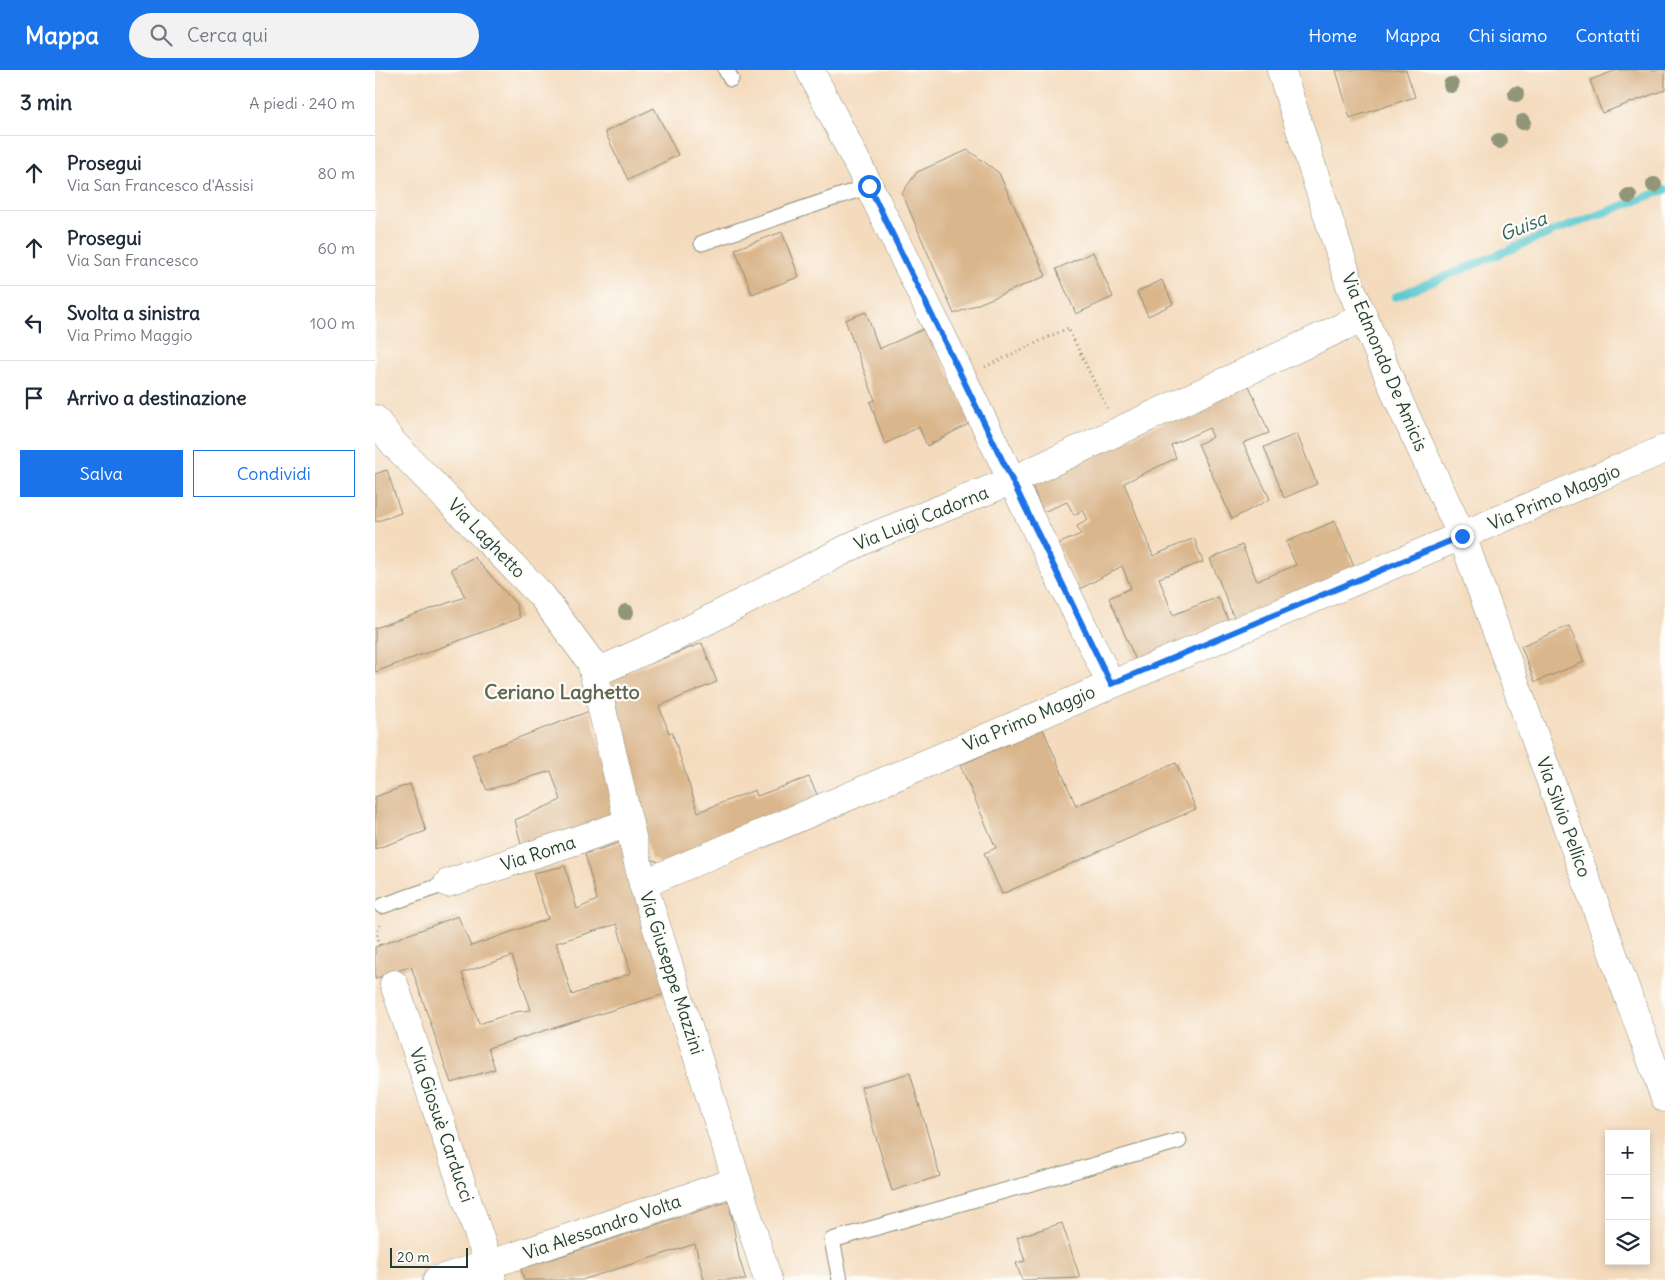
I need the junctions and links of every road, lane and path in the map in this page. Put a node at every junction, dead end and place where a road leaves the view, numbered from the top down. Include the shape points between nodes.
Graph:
1 (810, 70) edge
2 (1281, 70) edge
3 (869, 186) junction
4 (702, 243) dead end
5 (1362, 318) junction
6 (962, 378) junction
7 (375, 419) edge
8 (1118, 432) junction
9 (385, 448) edge
10 (1665, 450) edge
11 (1011, 481) junction
12 (1462, 536) junction
13 (591, 662) junction
14 (1111, 684) junction
15 (629, 823) junction
16 (448, 883) joint
17 (643, 884) junction
18 (382, 906) dead end
19 (394, 984) dead end
20 (1665, 1098) edge
21 (1179, 1141) dead end
22 (737, 1181) junction
23 (491, 1272) edge
24 (437, 1280) edge
25 (768, 1280) edge
26 (840, 1280) edge

1 - 3 street
2 - 5 street, Via Edmondo De Amicis
3 - 4 lane
3 - 6 street
5 - 8 street, Via Luigi Cadorna
5 - 12 street, Via Edmondo De Amicis
6 - 8 path via 1068,328
6 - 11 street
7 - 9 street, Via Laghetto
8 - 11 street, Via Luigi Cadorna
9 - 13 street, Via Laghetto via 542,596
10 - 12 street, Via Primo Maggio
11 - 13 street, Via Luigi Cadorna via 866,539 675,637 606,668
11 - 14 street
12 - 14 street, Via Primo Maggio
12 - 20 street, Via Silvio Pellico
13 - 15 street, Via Giuseppe Mazzini
14 - 17 street, Via Primo Maggio
15 - 16 street, Via Roma
15 - 17 street, Via Giuseppe Mazzini
16 - 18 lane
17 - 22 street, Via Giuseppe Mazzini
19 - 23 street, Via Giosuè Carducci
21 - 26 lane via 832,1240
22 - 23 street, Via Alessandro Volta
22 - 25 street, Via Giuseppe Mazzini
23 - 24 street, Via Alessandro Volta

